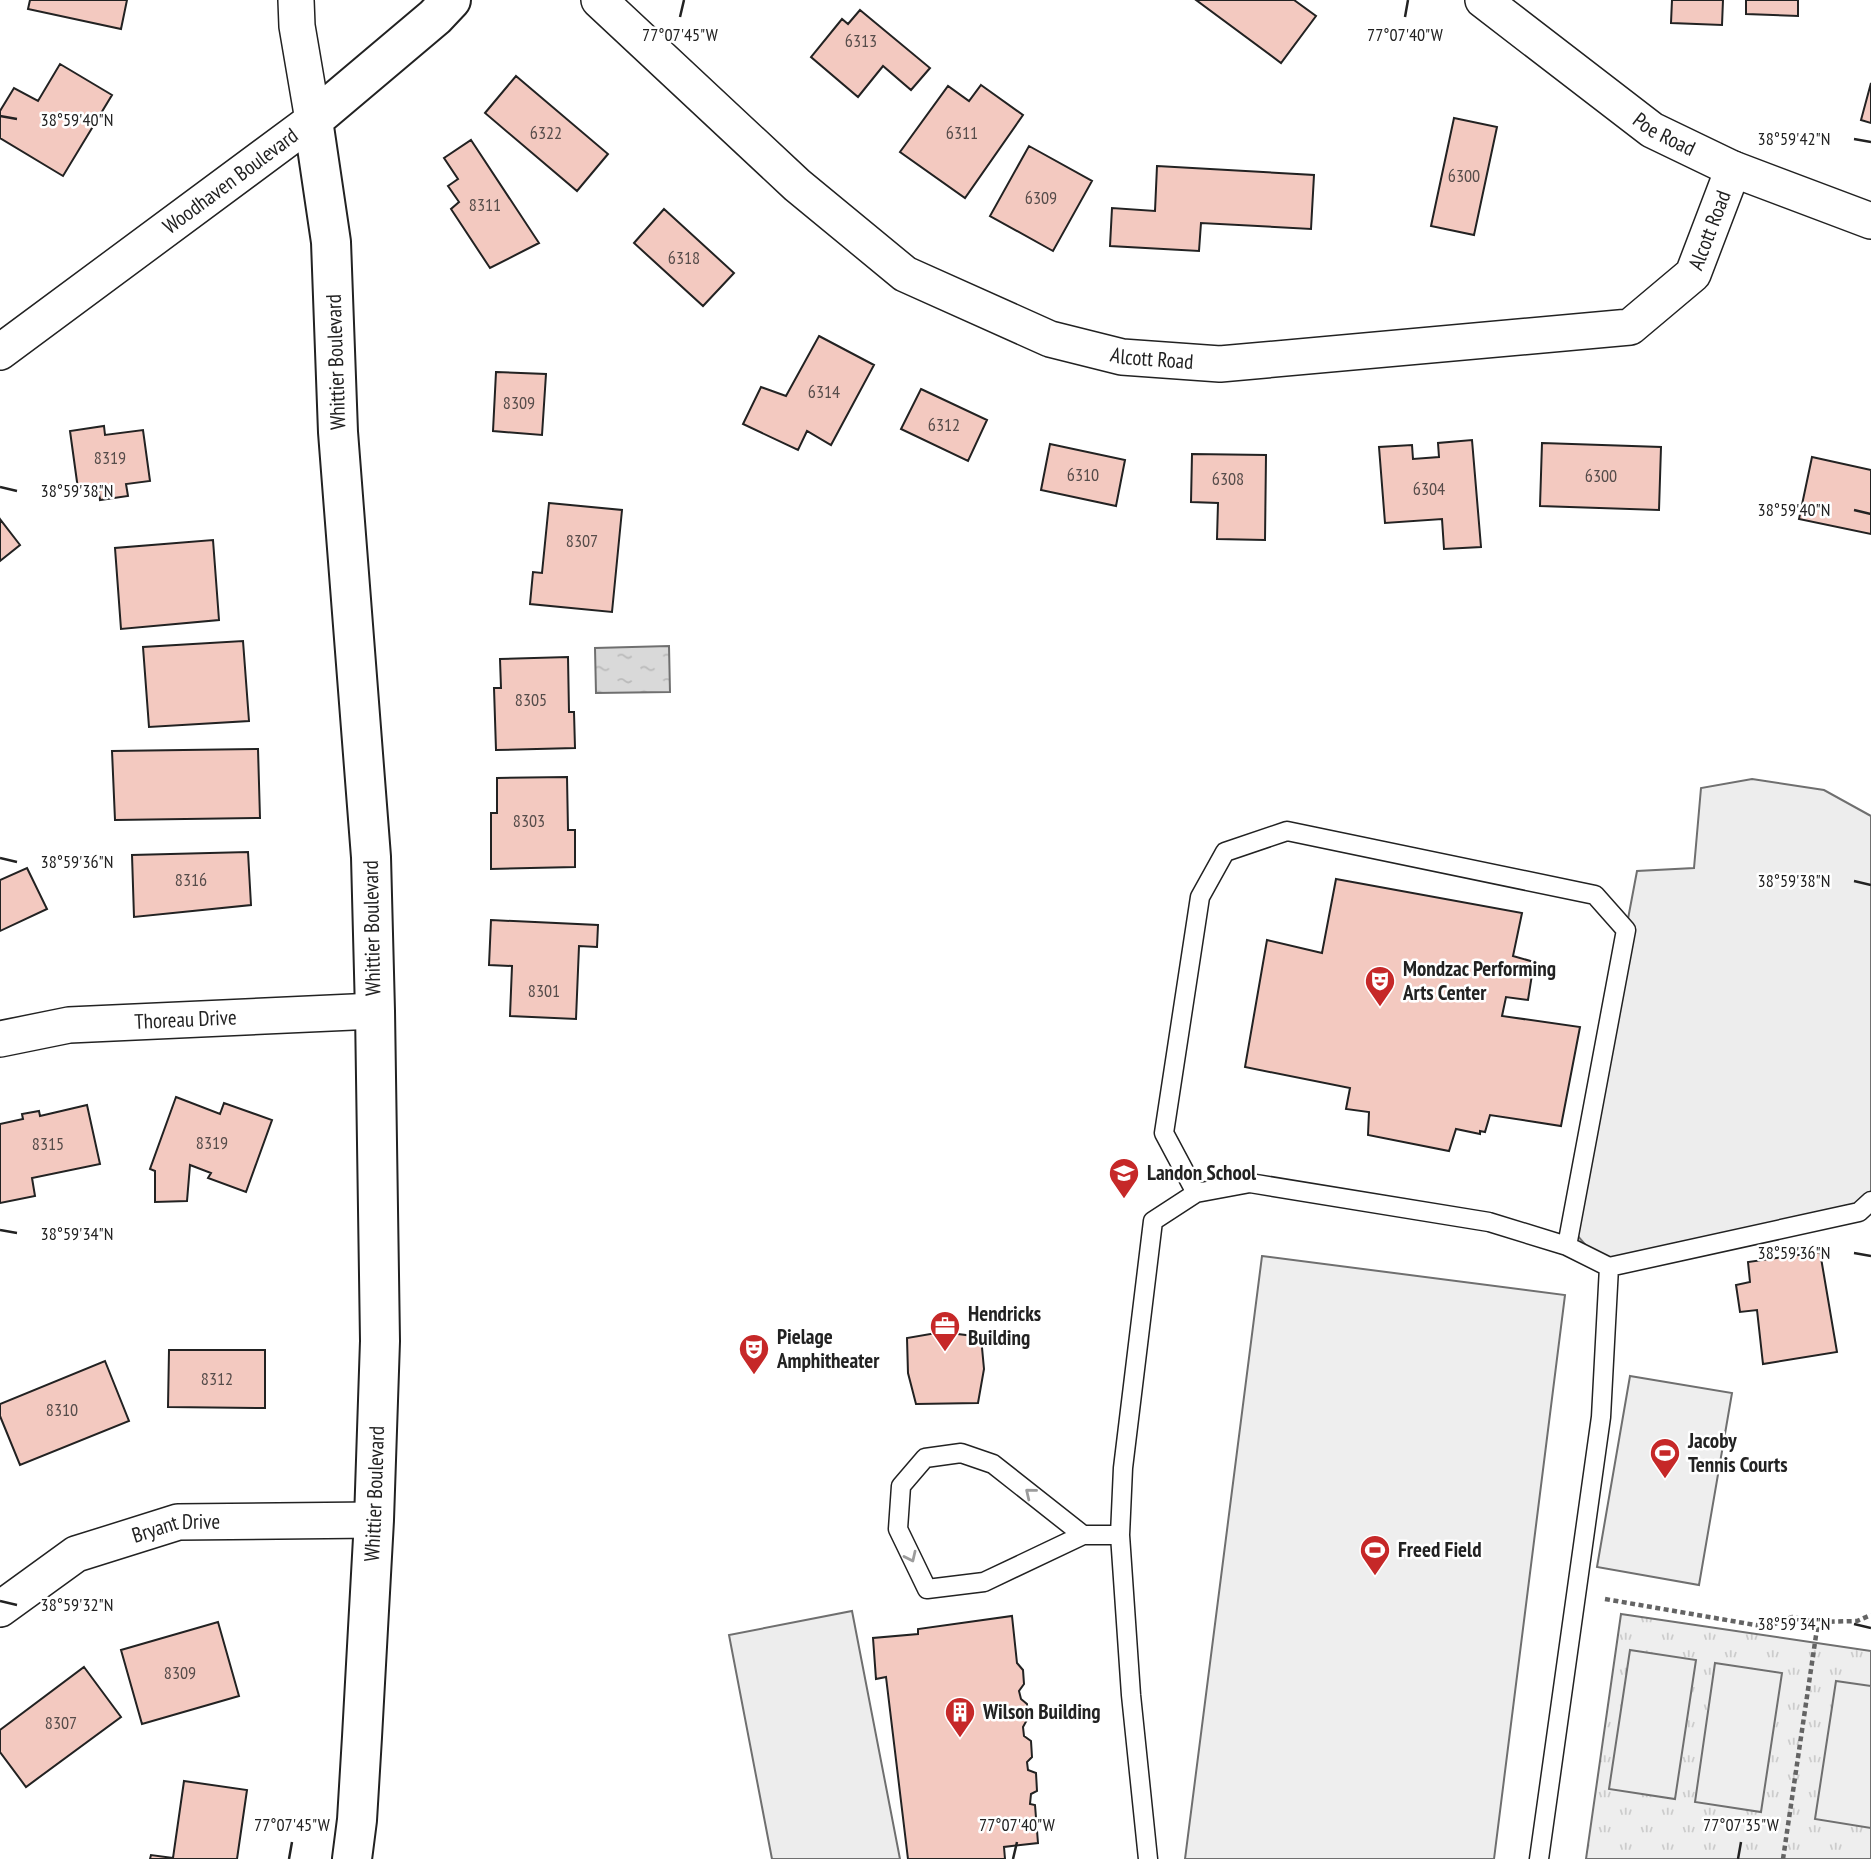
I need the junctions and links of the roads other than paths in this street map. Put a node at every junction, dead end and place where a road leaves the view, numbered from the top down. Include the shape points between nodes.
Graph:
1 (296, 0) edge
2 (451, 0) edge
3 (599, 0) edge
4 (1483, 0) edge
5 (313, 120) junction
6 (1733, 169) junction
7 (1871, 221) edge
8 (0, 352) edge
9 (374, 1010) junction
10 (0, 1040) edge
11 (1196, 1193) junction
12 (1871, 1201) edge
13 (1567, 1246) junction
14 (1609, 1267) junction
15 (374, 1520) junction
16 (1083, 1535) junction
17 (1120, 1535) junction
18 (0, 1609) edge
19 (352, 1859) edge
20 (1149, 1859) edge
21 (1538, 1859) edge

1 - 5 street, Whittier Boulevard
2 - 5 street, Woodhaven Boulevard
3 - 6 street, Alcott Road via 797,185 905,274 1050,339 1122,357 1220,364 1630,327 1693,274
4 - 6 street, Poe Road via 1652,130
5 - 8 street, Woodhaven Boulevard
5 - 9 street, Whittier Boulevard via 331,242 338,432 371,857
6 - 7 street, Poe Road
9 - 10 street, Thoreau Drive via 69,1025
9 - 15 street, Whittier Boulevard via 380,1340
11 - 13 lane via 1250,1183 1489,1222
11 - 13 lane via 1164,1133 1200,897 1225,852 1287,831 1595,895 1626,930
11 - 17 lane via 1153,1221 1123,1468
12 - 14 lane via 1859,1212
13 - 14 lane
14 - 21 lane via 1601,1417
15 - 18 street, Bryant Drive via 178,1522 76,1554
15 - 19 street, Whittier Boulevard
16 -> 16 lane via 993,1464 961,1453 925,1458 901,1486 898,1529 927,1589 984,1582
16 - 17 lane
17 - 20 lane

